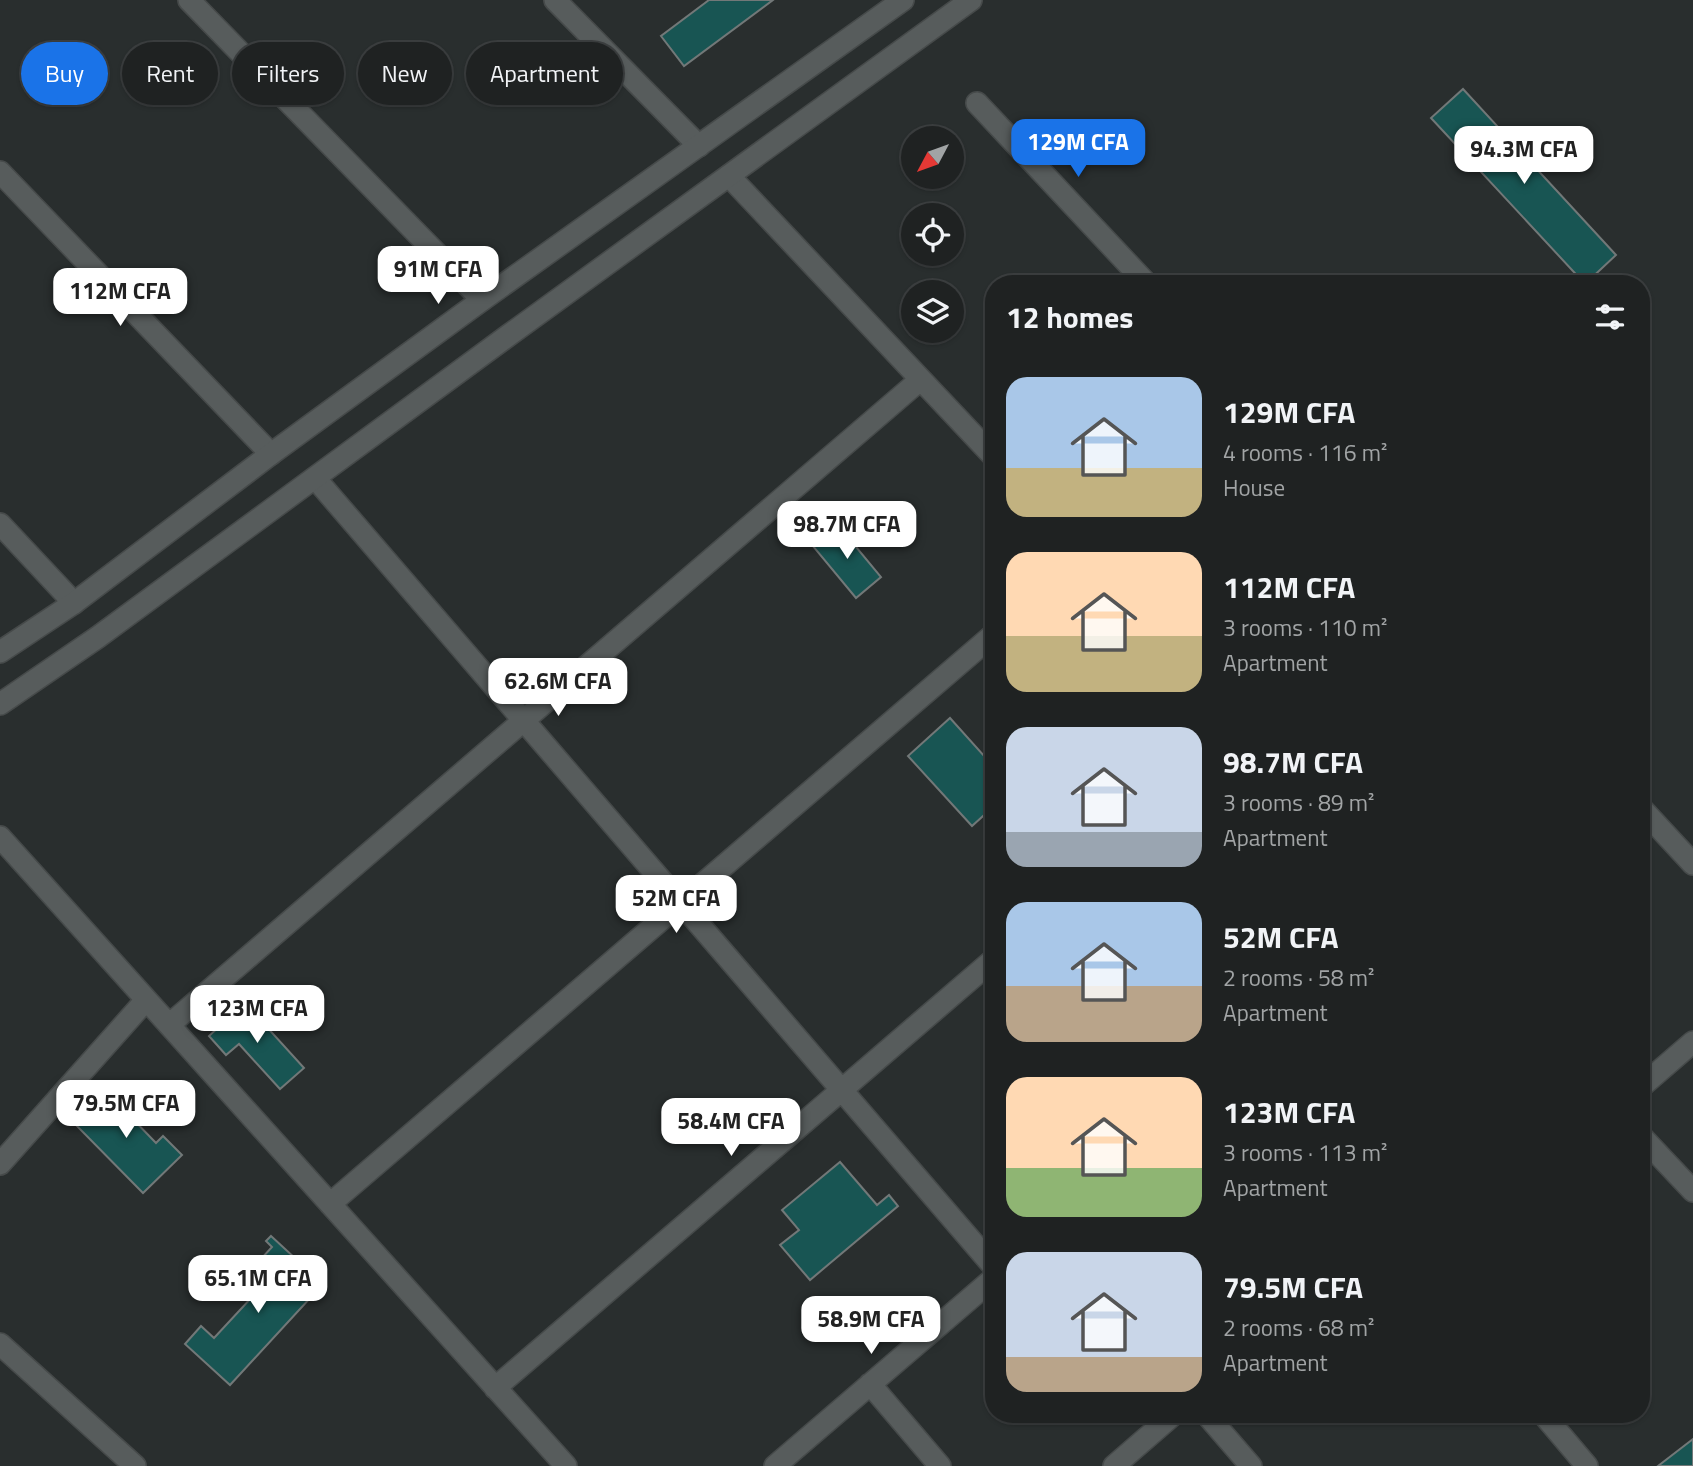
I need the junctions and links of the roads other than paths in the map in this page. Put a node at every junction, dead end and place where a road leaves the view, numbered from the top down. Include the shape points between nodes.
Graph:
1 (189, 0) edge
2 (555, 0) edge
3 (903, 0) edge
4 (971, 0) edge
5 (978, 103) dead end
6 (699, 146) junction
7 (0, 172) edge
8 (729, 176) junction
9 (1139, 275) edge
10 (482, 300) junction
11 (920, 380) junction
12 (985, 448) edge
13 (271, 454) junction
14 (316, 478) junction
15 (0, 524) edge
16 (74, 603) junction
17 (985, 642) edge
18 (0, 652) edge
19 (0, 704) edge
20 (524, 720) junction
21 (1650, 818) edge
22 (0, 837) edge
23 (1693, 864) edge
24 (681, 903) junction
25 (985, 967) edge
26 (146, 1000) junction
27 (169, 1025) junction
28 (1693, 1042) edge
29 (1650, 1079) edge
30 (842, 1090) junction
31 (1650, 1145) edge
32 (0, 1164) edge
33 (1693, 1191) edge
34 (330, 1205) junction
35 (985, 1257) edge
36 (985, 1286) edge
37 (0, 1344) edge
38 (870, 1384) junction
39 (495, 1388) junction
40 (1164, 1423) edge
41 (1214, 1423) edge
42 (1551, 1423) edge
43 (135, 1466) edge
44 (566, 1466) edge
45 (775, 1466) edge
46 (940, 1466) edge
47 (1114, 1466) edge
48 (1251, 1466) edge
49 (1587, 1466) edge

1 - 10 street
2 - 6 street
3 - 6 street
4 - 8 street
5 - 9 street
6 - 10 street
7 - 13 street
8 - 11 street
8 - 14 street
10 - 13 street
11 - 12 street
11 - 20 street
13 - 16 street
14 - 19 street
14 - 20 street
15 - 16 street
16 - 18 street
17 - 24 street
20 - 24 street
20 - 27 street
21 - 23 street
22 - 26 street
24 - 30 street
24 - 34 street
25 - 30 street
26 - 27 street
26 - 32 street
27 - 34 street
28 - 29 street
30 - 35 street
30 - 39 street
31 - 33 street
34 - 39 street
36 - 38 street
37 - 43 street
38 - 45 street
38 - 46 street
39 - 44 street
40 - 47 street
41 - 48 street
42 - 49 street

